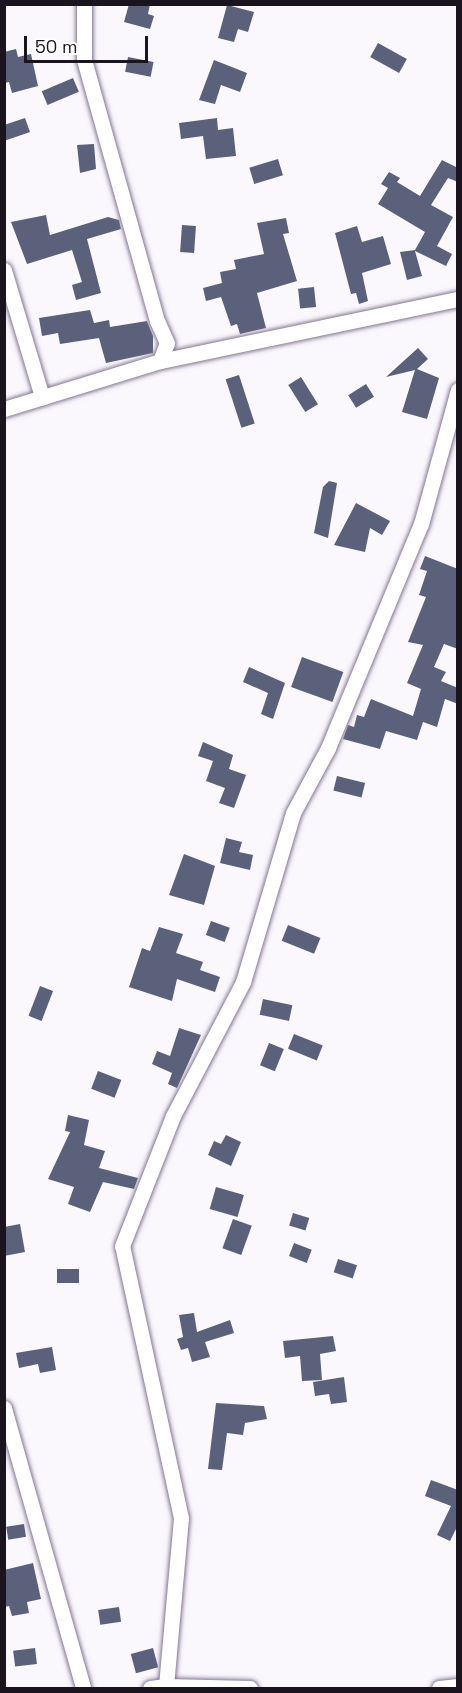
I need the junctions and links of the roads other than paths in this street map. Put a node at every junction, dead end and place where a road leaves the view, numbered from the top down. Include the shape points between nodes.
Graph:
1 (84, 4) edge
2 (4, 270) edge
3 (458, 298) edge
4 (160, 361) junction
5 (458, 390) edge
6 (42, 397) junction
7 (4, 409) edge
8 (4, 1408) edge
9 (166, 1686) junction
10 (458, 1686) edge
11 (234, 1688) edge
12 (83, 1689) edge
13 (150, 1689) edge
14 (250, 1689) edge
15 (439, 1689) edge

1 - 4 street via 84,60 157,321 167,343
2 - 6 street
3 - 4 street
4 - 6 street
5 - 9 street via 421,524 328,748 292,813 243,982 173,1116 122,1246 181,1518
6 - 7 street
8 - 12 street
9 - 11 street
9 - 13 street
10 - 15 street
11 - 14 street

